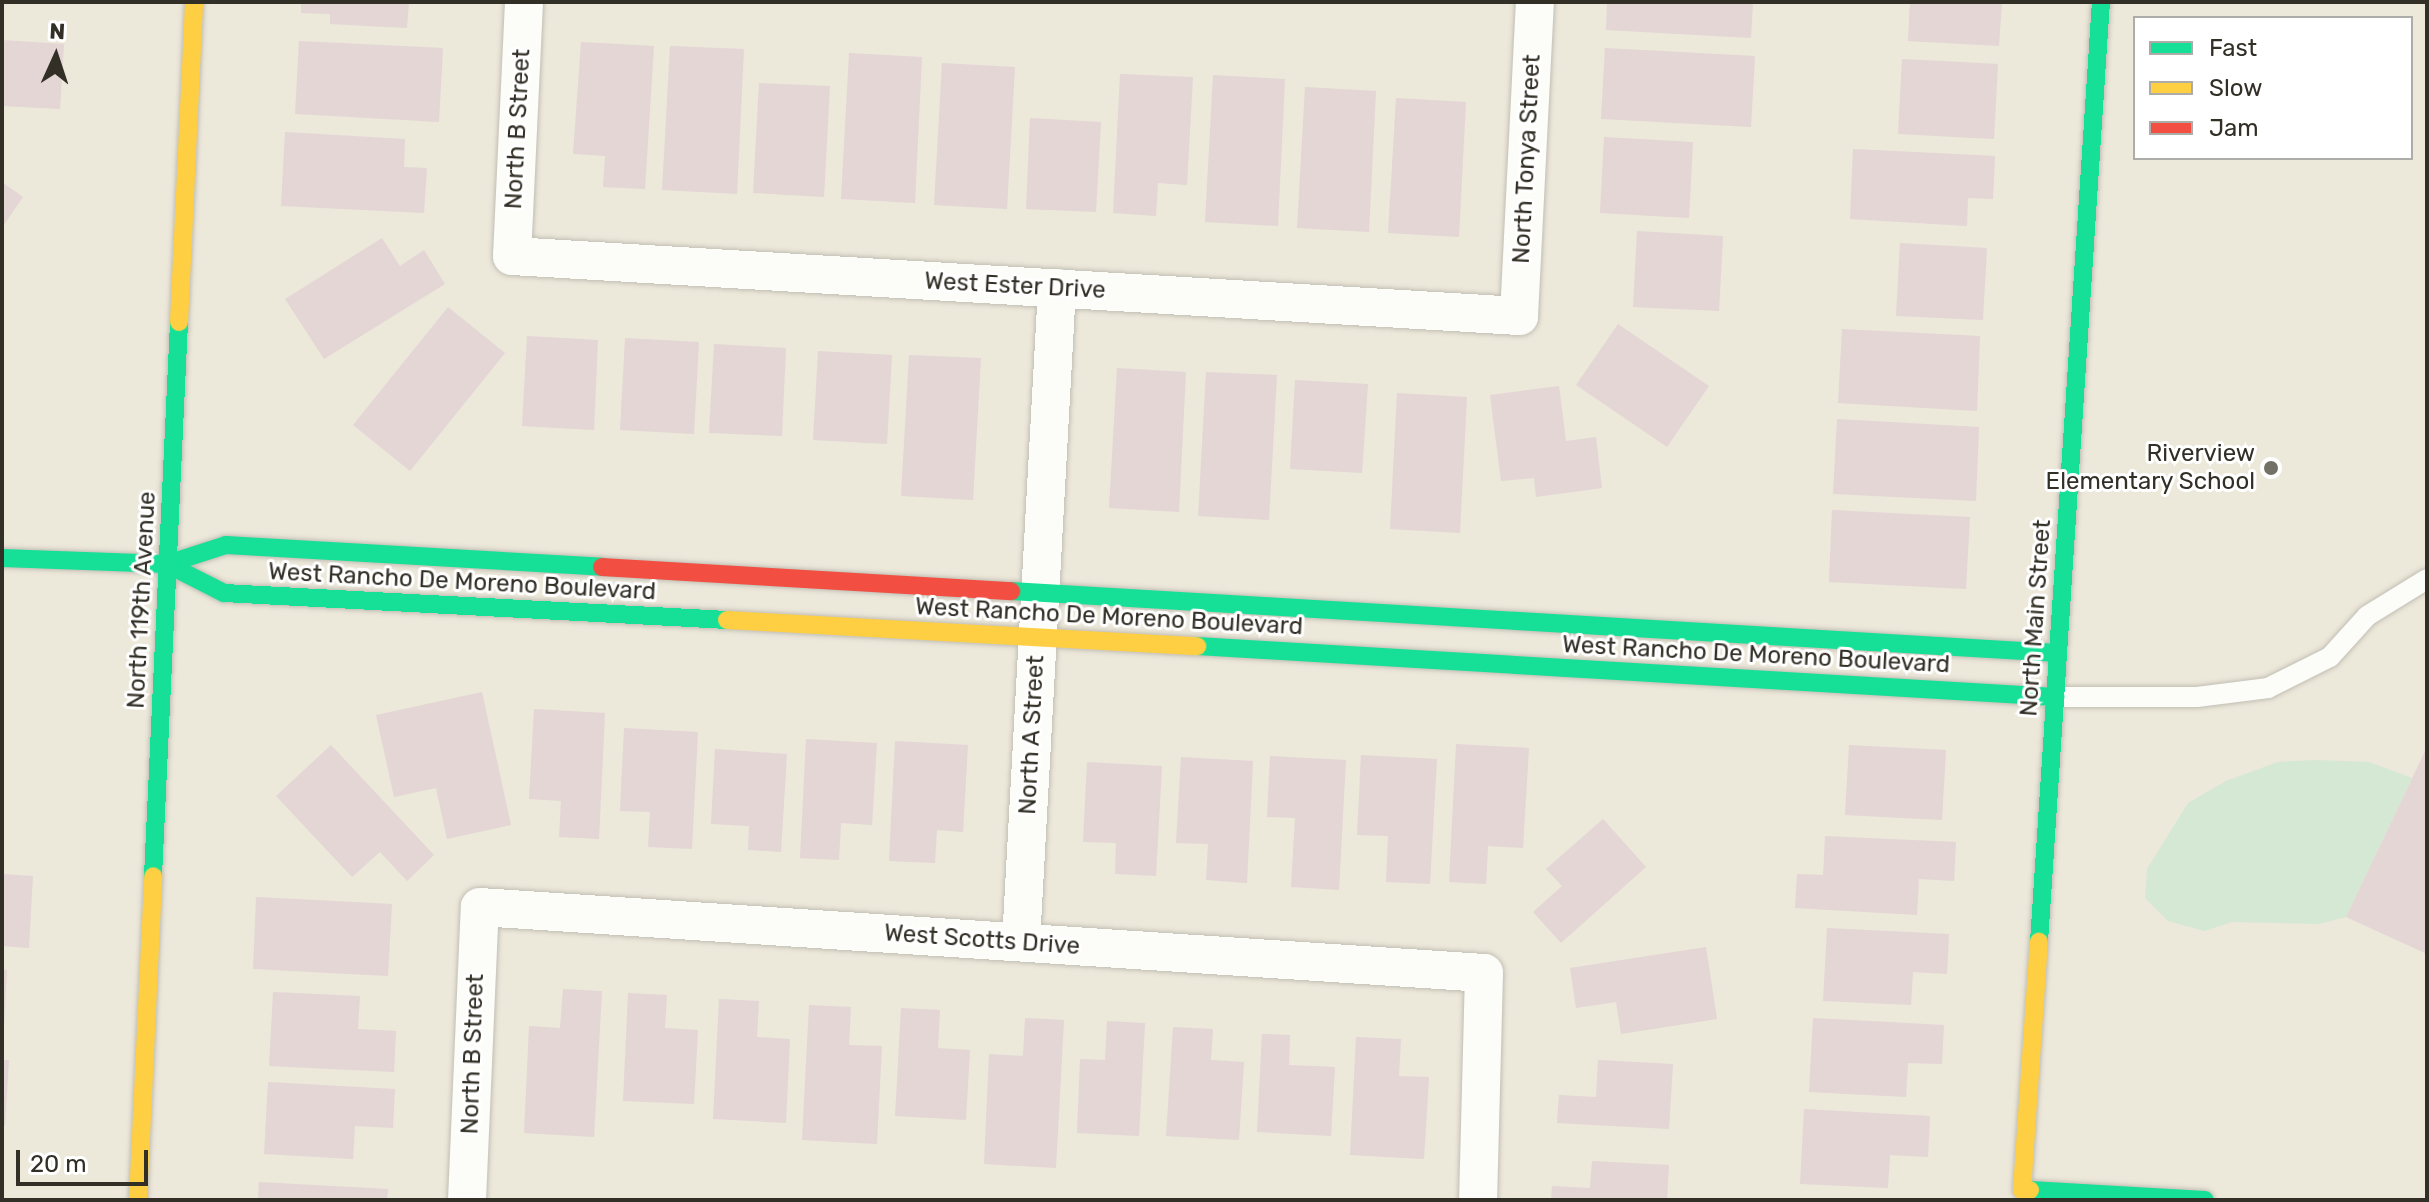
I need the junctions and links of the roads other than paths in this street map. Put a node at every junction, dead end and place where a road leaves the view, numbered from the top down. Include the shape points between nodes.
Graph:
1 (194, 2) edge
2 (524, 2) edge
3 (1535, 2) edge
4 (2101, 2) edge
5 (512, 256) joint
6 (1057, 288) junction
7 (1519, 316) joint
8 (2, 558) edge
9 (167, 564) junction
10 (2427, 579) edge
11 (1040, 591) junction
12 (1038, 636) junction
13 (2057, 653) junction
14 (2055, 697) junction
15 (480, 907) joint
16 (1021, 942) junction
17 (138, 1200) edge
18 (467, 1200) edge
19 (1478, 1200) edge
20 (2205, 1200) edge

1 - 9 street, North 119th Avenue
2 - 5 street, North B Street
3 - 7 street, North Tonya Street
4 - 13 street, North Main Street
5 - 6 street, West Ester Drive
6 - 7 street, West Ester Drive
6 - 11 street, North A Street
8 - 9 street, West Rancho De Moreno Boulevard
9 - 11 street, West Rancho De Moreno Boulevard via 226,545
9 - 12 street, West Rancho De Moreno Boulevard via 224,593
9 - 17 street, North 119th Avenue
10 - 14 lane via 2367,616 2330,657 2268,688 2197,697
11 - 12 street, North A Street
11 - 13 street, West Rancho De Moreno Boulevard
12 - 14 street, West Rancho De Moreno Boulevard
12 - 16 street, North A Street
13 - 14 street, North Main Street
14 - 20 street, North Main Street via 2022,1190
15 - 16 street, West Scotts Drive
15 - 18 street, North B Street
16 - 19 street, West Scotts Drive via 1484,973

